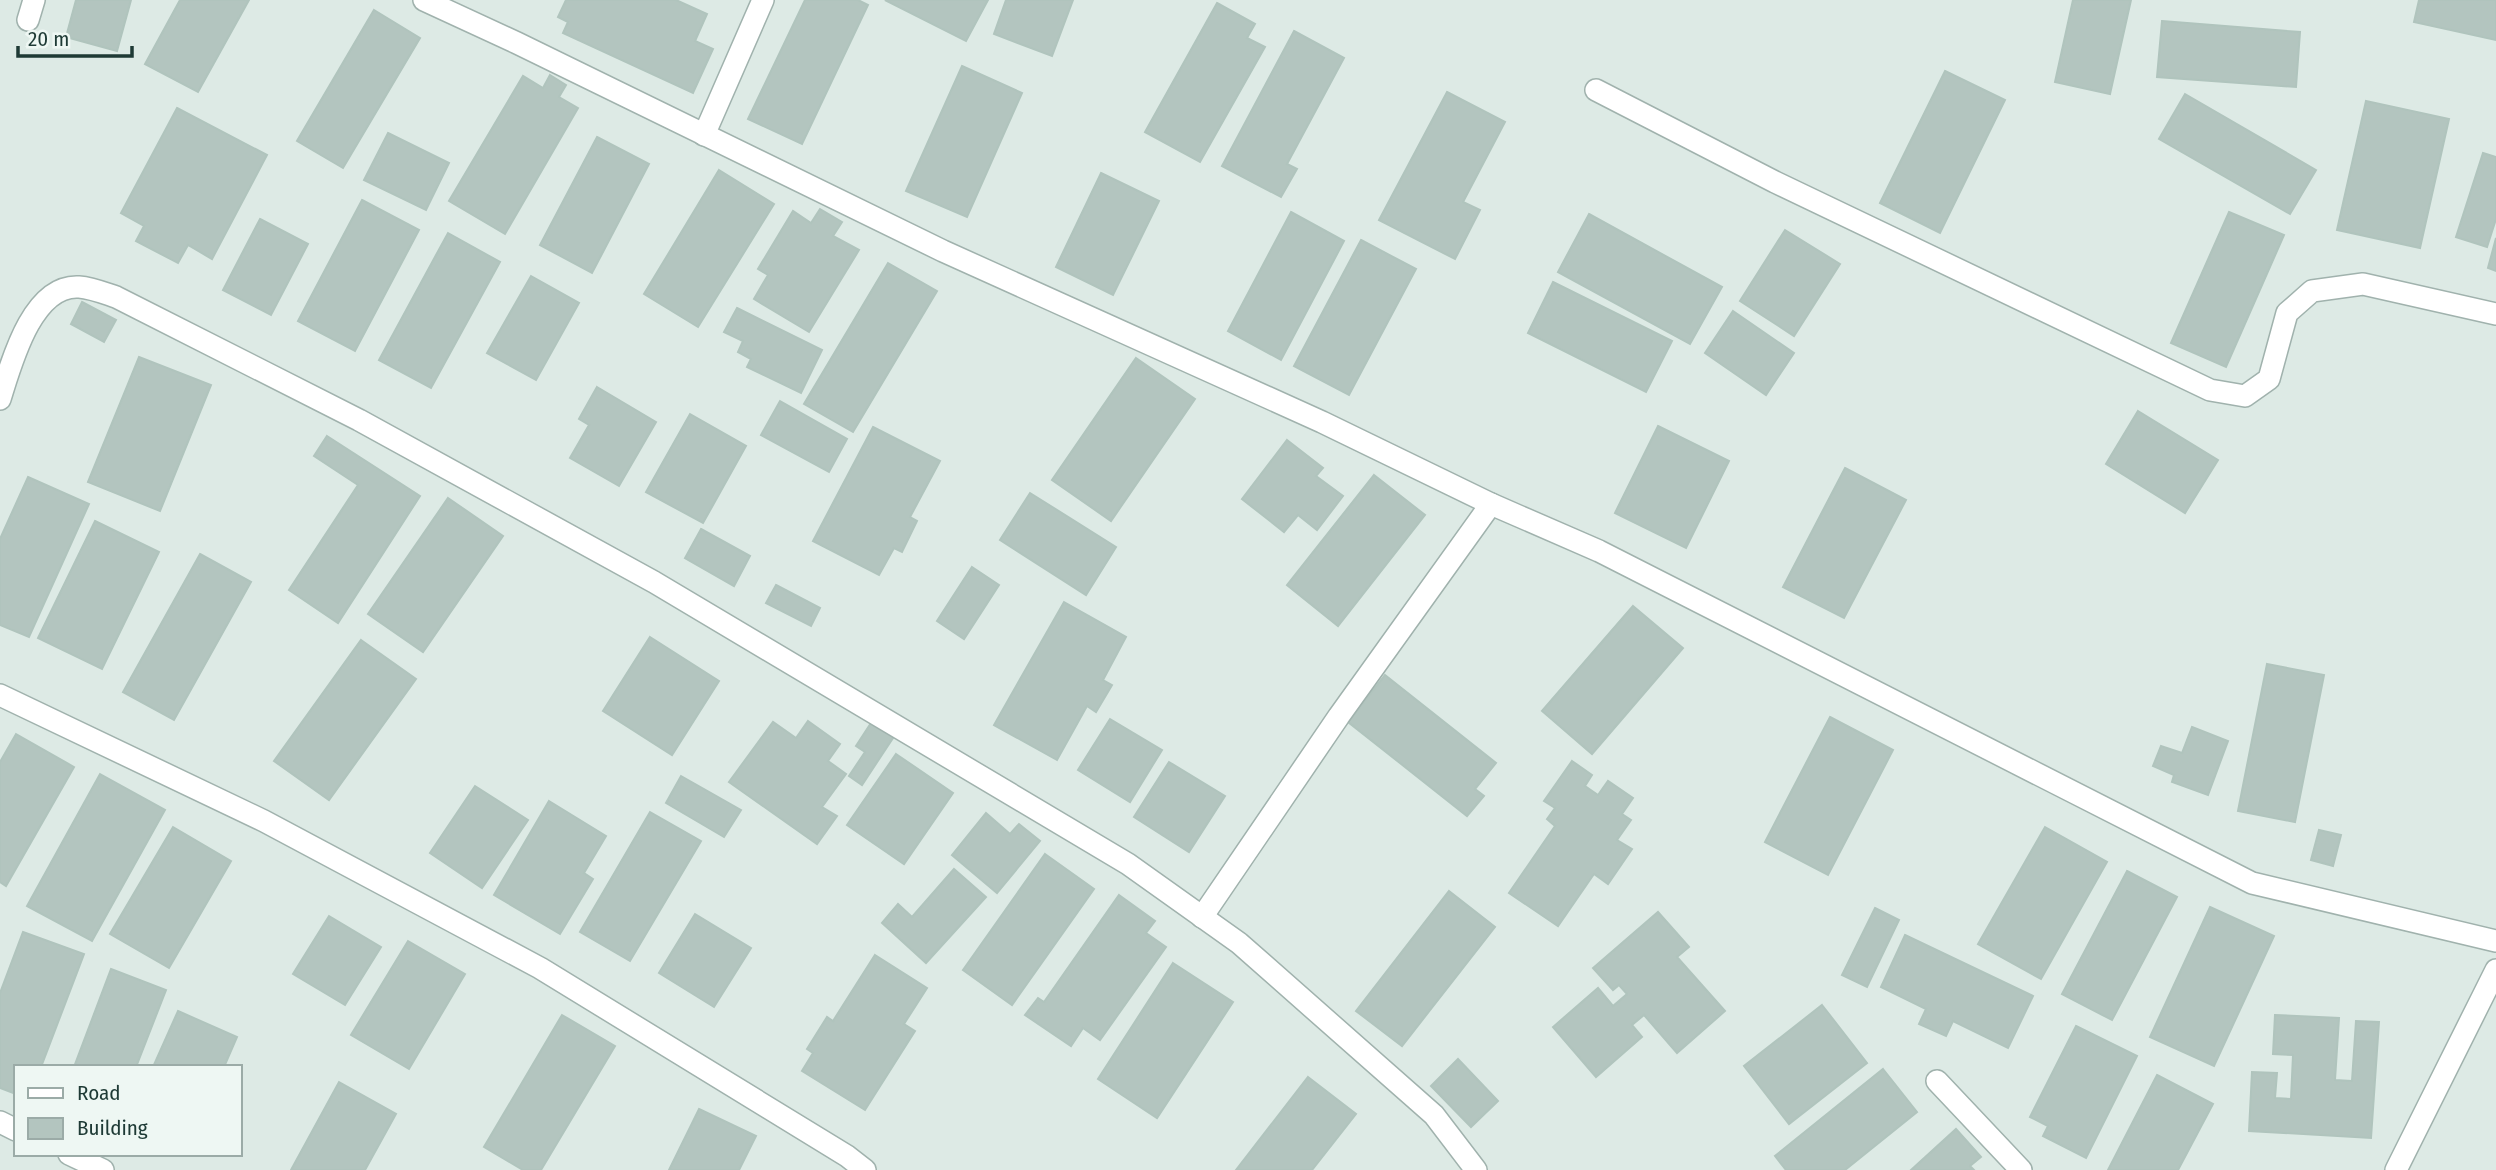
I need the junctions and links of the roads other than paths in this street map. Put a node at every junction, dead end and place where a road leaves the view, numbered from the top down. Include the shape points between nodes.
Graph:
1 (424, 0) edge
2 (763, 0) edge
3 (1596, 90) dead end
4 (704, 135) junction
5 (2496, 314) edge
6 (0, 399) edge
7 (1491, 505) junction
8 (0, 695) edge
9 (1202, 917) junction
10 (2496, 941) edge
11 (2496, 970) edge
12 (1937, 1081) dead end
13 (73, 1156) edge
14 (103, 1170) edge
15 (865, 1170) edge
16 (1476, 1170) edge
17 (2021, 1170) edge
18 (2396, 1170) edge

1 - 4 street
2 - 4 street
3 - 5 street via 1775,182 2210,390 2245,396 2269,379 2287,313 2312,290 2363,284
4 - 7 street
6 - 9 street via 26,328 49,298 78,286 116,298 359,420 654,582 1128,864
7 - 9 street
7 - 10 street via 1599,551 2252,883
8 - 15 street via 264,821 540,968
9 - 16 street via 1239,943 1434,1115
11 - 18 street
12 - 17 street
13 - 14 street

